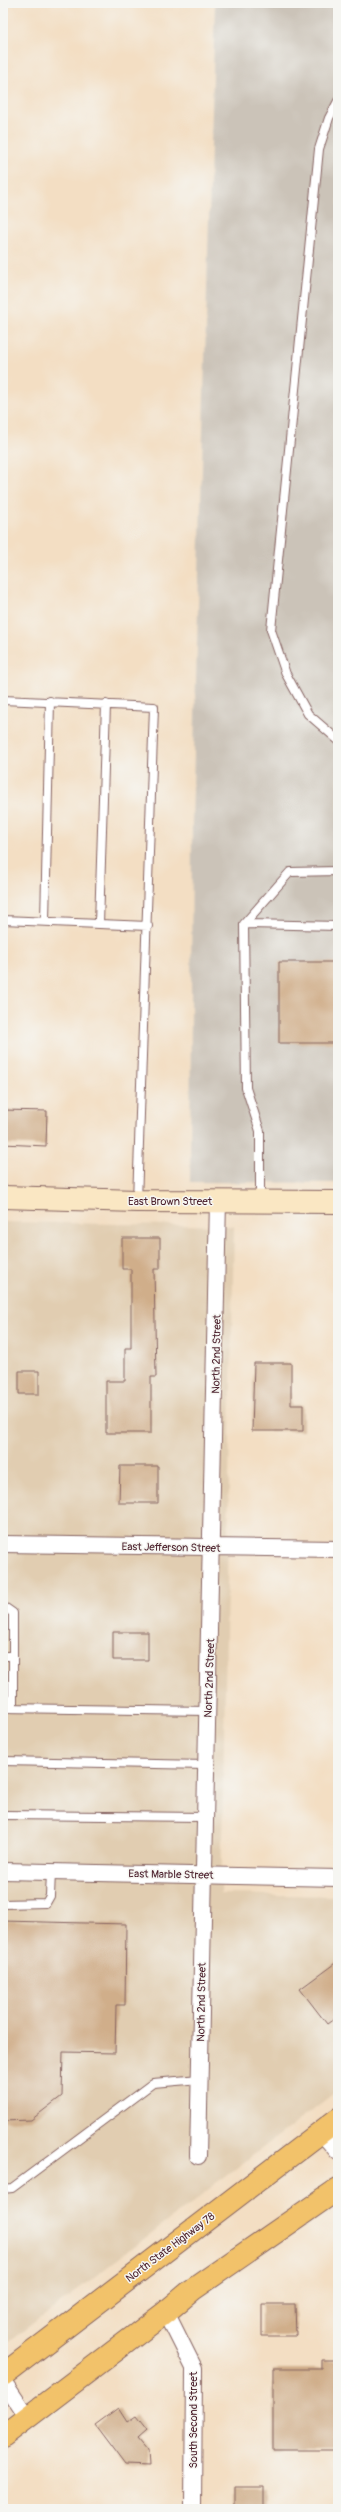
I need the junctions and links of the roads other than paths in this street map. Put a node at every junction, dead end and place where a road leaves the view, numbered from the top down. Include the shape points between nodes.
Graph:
1 (338, 101) edge
2 (3, 700) edge
3 (50, 701) junction
4 (106, 704) junction
5 (338, 740) edge
6 (338, 871) edge
7 (3, 920) edge
8 (45, 921) junction
9 (99, 924) junction
10 (244, 924) junction
11 (148, 926) junction
12 (338, 926) edge
13 (3, 1197) edge
14 (218, 1200) junction
15 (137, 1201) junction
16 (260, 1201) junction
17 (338, 1202) edge
18 (3, 1544) edge
19 (212, 1547) junction
20 (338, 1549) edge
21 (3, 1606) edge
22 (3, 1656) edge
23 (13, 1656) junction
24 (3, 1708) edge
25 (13, 1708) junction
26 (208, 1711) junction
27 (3, 1762) edge
28 (206, 1765) junction
29 (3, 1815) edge
30 (205, 1817) junction
31 (3, 1871) edge
32 (51, 1872) junction
33 (203, 1875) junction
34 (338, 1878) edge
35 (3, 1904) edge
36 (200, 2079) junction
37 (338, 2119) edge
38 (321, 2132) junction
39 (338, 2152) edge
40 (198, 2156) dead end
41 (3, 2189) edge
42 (338, 2189) edge
43 (166, 2312) junction
44 (3, 2375) edge
45 (3, 2381) edge
46 (28, 2417) junction
47 (3, 2436) edge
48 (193, 2509) edge

1 - 5 lane via 329,118 319,149 271,630 286,674 308,714
2 - 3 lane
3 - 4 lane
3 - 8 lane
4 - 9 lane
4 - 11 lane via 154,707
6 - 10 lane via 290,872
7 - 8 lane
8 - 9 lane
9 - 11 lane
10 - 12 lane
10 - 16 lane via 246,1088 260,1131
11 - 15 lane
13 - 15 main road, East Brown Street
14 - 15 main road, East Brown Street
14 - 16 main road, East Brown Street
14 - 19 street, North 2nd Street
16 - 17 main road, East Brown Street
18 - 19 street, East Jefferson Street
19 - 20 street, East Jefferson Street
19 - 26 street, North 2nd Street
21 - 23 lane via 12,1613
22 - 23 lane
23 - 25 lane
24 - 25 lane
25 - 26 lane
26 - 28 street, North 2nd Street
27 - 28 lane
28 - 30 street, North 2nd Street
29 - 30 lane
30 - 33 street, North 2nd Street
31 - 32 street, East Marble Street
32 - 33 street, East Marble Street
32 - 35 lane via 50,1896 46,1903
33 - 34 street, East Marble Street
33 - 36 street, North 2nd Street
36 - 40 street, North 2nd Street
36 - 41 lane via 153,2083 12,2188
37 - 38 main road, North State Highway 78
38 - 39 street
38 - 44 main road, North State Highway 78
42 - 43 main road via 192,2290
43 - 46 main road
43 - 48 street, South Second Street via 194,2368
45 - 46 street
46 - 47 main road

